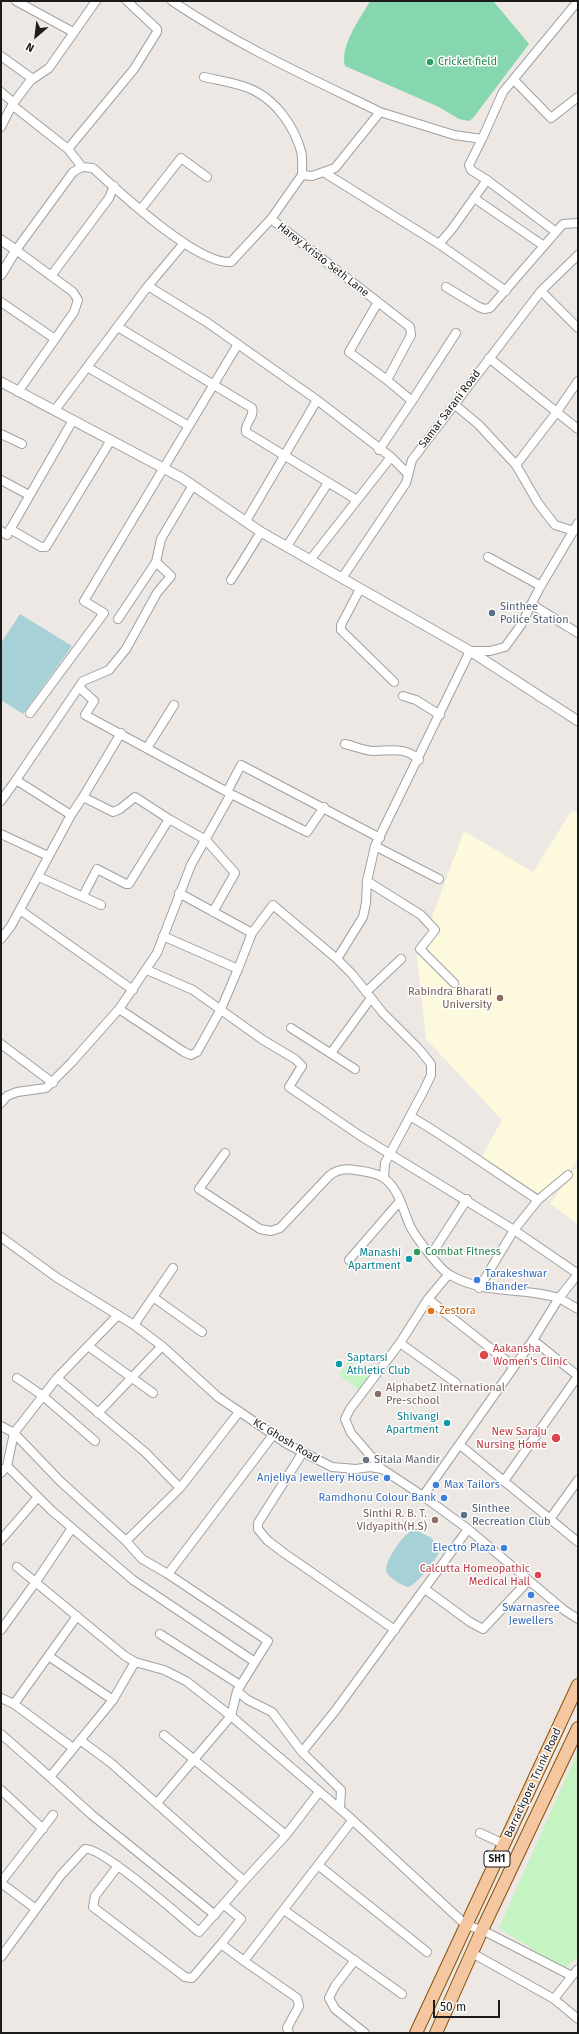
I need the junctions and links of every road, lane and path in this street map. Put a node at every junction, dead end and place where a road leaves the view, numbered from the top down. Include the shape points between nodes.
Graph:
1 (16, 1) edge
2 (96, 1) edge
3 (127, 1) edge
4 (172, 1) edge
5 (578, 2) edge
6 (73, 32) junction
7 (1, 56) edge
8 (204, 77) dead end
9 (33, 79) junction
10 (514, 80) junction
11 (1, 92) edge
12 (578, 97) edge
13 (13, 104) junction
14 (380, 112) junction
15 (1, 127) edge
16 (482, 138) junction
17 (68, 149) junction
18 (82, 167) junction
19 (325, 173) junction
20 (302, 175) junction
21 (207, 176) dead end
22 (487, 180) junction
23 (114, 186) junction
24 (474, 198) junction
25 (140, 209) junction
26 (271, 219) junction
27 (578, 224) edge
28 (556, 232) junction
29 (1, 240) edge
30 (184, 243) junction
31 (439, 244) junction
32 (544, 246) junction
33 (16, 250) junction
34 (578, 255) edge
35 (1, 275) edge
36 (51, 276) junction
37 (148, 286) junction
38 (446, 287) dead end
39 (506, 291) junction
40 (541, 291) junction
41 (1, 302) edge
42 (378, 302) junction
43 (118, 327) junction
44 (578, 328) edge
45 (456, 333) dead end
46 (55, 339) junction
47 (238, 344) junction
48 (489, 358) junction
49 (88, 367) junction
50 (387, 380) junction
51 (578, 381) edge
52 (1, 382) edge
53 (214, 384) junction
54 (18, 392) junction
55 (318, 400) junction
56 (412, 401) junction
57 (455, 405) junction
58 (55, 410) junction
59 (556, 413) junction
60 (73, 420) junction
61 (189, 426) junction
62 (578, 429) edge
63 (1, 434) edge
64 (111, 440) junction
65 (22, 444) dead end
66 (379, 450) junction
67 (284, 457) junction
68 (391, 457) junction
69 (516, 465) junction
70 (164, 468) junction
71 (407, 473) junction
72 (1, 480) edge
73 (328, 483) junction
74 (193, 485) junction
75 (29, 495) junction
76 (357, 500) junction
77 (246, 521) junction
78 (578, 523) edge
79 (10, 529) junction
80 (574, 531) junction
81 (1, 532) edge
82 (261, 532) junction
83 (287, 546) junction
84 (488, 557) dead end
85 (310, 560) junction
86 (156, 562) junction
87 (342, 578) junction
88 (231, 580) dead end
89 (541, 586) junction
90 (360, 589) junction
91 (531, 604) junction
92 (118, 619) dead end
93 (578, 632) edge
94 (470, 651) junction
95 (394, 682) dead end
96 (79, 687) junction
97 (403, 696) dead end
98 (174, 705) dead end
99 (30, 713) dead end
100 (440, 715) junction
101 (578, 721) edge
102 (121, 733) junction
103 (345, 744) dead end
104 (147, 748) junction
105 (419, 760) junction
106 (16, 780) junction
107 (229, 793) junction
108 (83, 797) junction
109 (1, 801) edge
110 (324, 807) junction
111 (71, 815) junction
112 (169, 819) junction
113 (1, 834) edge
114 (380, 838) junction
115 (206, 840) junction
116 (375, 846) junction
117 (48, 856) junction
118 (38, 877) junction
119 (439, 879) dead end
120 (367, 881) junction
121 (179, 893) junction
122 (82, 896) junction
123 (101, 905) dead end
124 (20, 910) junction
125 (213, 912) junction
126 (252, 933) junction
127 (163, 936) junction
128 (1, 939) edge
129 (337, 959) junction
130 (401, 959) dead end
131 (238, 969) junction
132 (147, 970) junction
133 (454, 983) dead end
134 (133, 990) junction
135 (369, 995) junction
136 (119, 1009) junction
137 (221, 1009) junction
138 (291, 1028) dead end
139 (1, 1044) edge
140 (330, 1053) junction
141 (355, 1069) dead end
142 (53, 1083) junction
143 (1, 1103) edge
144 (410, 1116) junction
145 (390, 1152) junction
146 (225, 1153) dead end
147 (568, 1175) dead end
148 (384, 1178) junction
149 (466, 1199) junction
150 (538, 1200) junction
151 (400, 1201) junction
152 (514, 1230) junction
153 (1, 1237) edge
154 (431, 1254) junction
155 (350, 1260) dead end
156 (173, 1268) dead end
157 (448, 1274) junction
158 (578, 1274) edge
159 (478, 1288) junction
160 (153, 1297) junction
161 (559, 1298) junction
162 (428, 1299) junction
163 (578, 1308) edge
164 (118, 1315) junction
165 (134, 1325) junction
166 (202, 1332) dead end
167 (533, 1340) junction
168 (400, 1343) junction
169 (88, 1346) junction
170 (162, 1346) junction
171 (513, 1366) junction
172 (578, 1376) edge
173 (133, 1377) junction
174 (18, 1378) dead end
175 (57, 1378) junction
176 (456, 1383) dead end
177 (153, 1393) dead end
178 (43, 1396) junction
179 (239, 1412) junction
180 (98, 1413) junction
181 (1, 1426) edge
182 (14, 1433) junction
183 (273, 1435) junction
184 (95, 1441) dead end
185 (460, 1445) junction
186 (302, 1452) junction
187 (7, 1466) junction
188 (382, 1469) junction
189 (1, 1473) edge
190 (578, 1480) edge
191 (504, 1481) junction
192 (180, 1488) junction
193 (423, 1496) junction
194 (38, 1498) junction
195 (550, 1519) junction
196 (72, 1528) junction
197 (468, 1529) junction
198 (1, 1540) edge
199 (126, 1541) junction
200 (578, 1542) edge
201 (17, 1567) dead end
202 (168, 1574) junction
203 (528, 1581) junction
204 (35, 1583) junction
205 (425, 1589) junction
206 (77, 1616) junction
207 (578, 1619) edge
208 (1, 1630) edge
209 (395, 1630) junction
210 (160, 1634) dead end
211 (50, 1657) junction
212 (135, 1662) junction
213 (255, 1662) junction
214 (578, 1685) edge
215 (239, 1688) junction
216 (1, 1698) edge
217 (113, 1700) junction
218 (14, 1704) junction
219 (231, 1716) junction
220 (578, 1728) edge
221 (1, 1734) edge
222 (164, 1735) dead end
223 (80, 1740) junction
224 (73, 1748) junction
225 (302, 1752) junction
226 (194, 1758) junction
227 (50, 1777) junction
228 (1, 1790) edge
229 (319, 1792) junction
230 (157, 1803) junction
231 (340, 1809) junction
232 (53, 1815) dead end
233 (352, 1821) junction
234 (43, 1829) junction
235 (480, 1834) dead end
236 (286, 1835) junction
237 (504, 1844) junction
238 (318, 1865) junction
239 (118, 1866) junction
240 (244, 1881) junction
241 (1, 1882) edge
242 (224, 1905) junction
243 (36, 1909) junction
244 (284, 1910) junction
245 (214, 1915) junction
246 (466, 1925) junction
247 (482, 1930) junction
248 (221, 1944) junction
249 (427, 1952) dead end
250 (472, 1953) junction
251 (1, 1957) edge
252 (355, 1960) junction
253 (244, 1961) junction
254 (578, 1969) edge
255 (572, 1976) junction
256 (402, 1994) dead end
257 (554, 1999) junction
258 (578, 2019) edge
259 (289, 2033) edge
260 (365, 2033) edge
261 (416, 2033) edge
262 (436, 2033) edge

1 - 6 street
2 - 6 street
3 - 17 street via 149,20 157,32 134,69
4 - 14 street via 232,40
5 - 10 street
6 - 9 street via 48,68
7 - 9 street
8 - 20 street via 256,91 276,108 290,123 301,151
9 - 13 street
10 - 12 street via 551,118
10 - 16 street via 503,92
11 - 13 street
13 - 15 street
13 - 17 street
14 - 16 street via 454,135
14 - 19 street via 335,168
16 - 22 street via 469,165 471,170
17 - 18 street
18 - 23 street via 93,168
18 - 33 street via 73,172
19 - 20 street
19 - 31 street
20 - 26 street, Harey Kristo Seth Lane
21 - 25 street via 181,158
22 - 24 street
22 - 28 street
23 - 25 street
23 - 36 street via 109,198
24 - 31 street
24 - 32 street
25 - 30 street
26 - 30 street via 231,262 215,261
26 - 42 street, Harey Kristo Seth Lane
27 - 28 street via 565,222
28 - 32 street
29 - 33 street
30 - 37 street
31 - 39 street
32 - 39 street
33 - 35 street
33 - 36 street
34 - 40 street, Samar Sarani Road
36 - 46 street via 74,292 78,300 74,312
37 - 43 street
37 - 47 street
38 - 39 street via 484,309 490,308
40 - 44 street
40 - 48 street, Samar Sarani Road
41 - 46 street
42 - 50 street, Harey Kristo Seth Lane via 410,327 411,335
42 - 50 street via 349,352
43 - 49 street
43 - 53 street
45 - 56 street
46 - 54 street
47 - 53 street
47 - 55 street
48 - 57 street, Samar Sarani Road
48 - 59 street
49 - 58 street
49 - 61 street
50 - 56 street
51 - 59 street
52 - 54 street
53 - 61 street
53 - 67 street via 252,408 253,414 245,427 246,432
54 - 58 street
55 - 66 street
55 - 67 street
56 - 66 street
57 - 69 street via 479,425
57 - 71 street, Samar Sarani Road via 412,460
58 - 60 street
59 - 62 street
59 - 69 street
60 - 64 street
60 - 75 street
61 - 70 street
63 - 65 street
64 - 70 street
64 - 79 street via 46,547 41,547
66 - 68 street
67 - 73 street
67 - 77 street
68 - 71 street
68 - 76 street
69 - 80 street via 538,503 555,524
70 - 74 street
70 - 99 street via 84,601 104,613
71 - 87 street, Samar Sarani Road via 406,483
72 - 75 street
73 - 76 street
73 - 83 street
74 - 77 street
74 - 86 street via 161,539
75 - 79 street
76 - 85 street
77 - 82 street
78 - 80 street
79 - 81 street via 6,535
80 - 89 street
82 - 83 street
82 - 88 street
83 - 85 street
84 - 89 street
85 - 87 street
86 - 92 street
86 - 96 street via 171,576 158,593 126,649 109,670 83,680
87 - 90 street
89 - 91 street
90 - 94 street
90 - 95 street via 341,630
91 - 93 street
91 - 94 street via 521,626 505,647 490,651
94 - 100 street
94 - 101 street
96 - 102 street via 94,701 85,715
96 - 106 street
97 - 100 street via 416,700
98 - 104 street
100 - 105 street
102 - 104 street
102 - 108 street
103 - 105 street via 372,751 397,749 414,755
104 - 107 street
105 - 114 street
106 - 109 street
106 - 111 street
107 - 110 street via 307,832
107 - 110 street via 241,765
107 - 115 street
108 - 111 street
108 - 112 street via 113,812 135,797
110 - 114 street
111 - 117 street
112 - 115 street
112 - 122 street via 129,884 97,869
113 - 117 street
114 - 116 street
115 - 121 street via 191,865
115 - 125 street via 235,874
116 - 119 street
116 - 120 street
117 - 118 street
118 - 122 street
118 - 124 street
120 - 129 street via 363,917
120 - 133 street via 421,915 435,930 420,949
121 - 125 street
121 - 127 street
122 - 123 street
124 - 128 street
124 - 134 street
125 - 126 street
126 - 129 street via 273,905
126 - 131 street
127 - 131 street
127 - 132 street
129 - 135 street
130 - 135 street
131 - 137 street
132 - 134 street
132 - 137 street via 193,990
134 - 136 street
135 - 140 street
135 - 144 street via 431,1064 431,1074
136 - 137 street via 191,1055 197,1052
136 - 142 street
137 - 145 street via 302,1066 289,1088 359,1135
138 - 140 street
139 - 142 street
140 - 141 street
142 - 143 street via 46,1088 17,1092 7,1096
144 - 145 street
144 - 150 street
145 - 148 street via 383,1170
145 - 149 street
146 - 148 street via 199,1189 265,1231 280,1228 336,1171 347,1169
147 - 150 street
148 - 151 street
149 - 152 street
149 - 154 street
150 - 152 street
151 - 154 street via 414,1234
151 - 155 street
152 - 158 street
152 - 159 street
153 - 164 street, KC Ghosh Road via 56,1277
154 - 157 street
156 - 160 street
157 - 159 street
157 - 162 street
158 - 161 street
159 - 161 street
160 - 165 street
160 - 166 street
161 - 163 street
161 - 167 street
162 - 168 street
162 - 171 street
164 - 165 street, KC Ghosh Road
164 - 169 street
165 - 170 street, KC Ghosh Road
167 - 171 street
167 - 172 street
168 - 176 street
168 - 188 street via 345,1419 351,1433
169 - 173 street
169 - 175 street
170 - 173 street
170 - 179 street, KC Ghosh Road via 218,1397
171 - 185 street
172 - 191 street
173 - 177 street
173 - 180 street
174 - 178 street
175 - 178 street
175 - 180 street
178 - 182 street
178 - 184 street
179 - 183 street, KC Ghosh Road
179 - 192 street
180 - 192 street via 146,1453
181 - 182 street
182 - 187 street
182 - 199 street via 60,1481
183 - 186 street, KC Ghosh Road
183 - 202 street
185 - 191 street
185 - 193 street
186 - 188 street, KC Ghosh Road via 332,1467
186 - 209 street via 261,1518 258,1529 284,1553
187 - 189 street
187 - 194 street
188 - 193 street
190 - 195 street
191 - 195 street
192 - 199 street
193 - 197 street
194 - 196 street
194 - 198 street
195 - 200 street
196 - 204 street
196 - 213 street via 133,1580
197 - 203 street
197 - 205 street
199 - 202 street via 142,1559
201 - 204 street
202 - 213 street via 268,1641
203 - 205 street via 483,1629
203 - 207 street
204 - 206 street
204 - 208 street
205 - 209 street
206 - 211 street
206 - 212 street via 124,1656
209 - 225 street
210 - 215 street
211 - 217 street
211 - 218 street
212 - 217 street
212 - 219 street via 164,1670 186,1680
213 - 215 street
214 - 237 main road, Barrackpore Trunk Road / SH1
215 - 219 street
215 - 225 street via 248,1700 272,1712
216 - 218 street
217 - 223 street
218 - 224 street
219 - 226 street
219 - 229 street
220 - 247 main road, Barrackpore Trunk Road / SH1
221 - 227 street
222 - 226 street
223 - 224 street
223 - 230 street
224 - 227 street
225 - 231 street via 341,1790
226 - 230 street
226 - 236 street
227 - 245 street via 92,1815
228 - 234 street
229 - 231 street
229 - 236 street
230 - 240 street
231 - 233 street
232 - 234 street
233 - 238 street
233 - 246 street
234 - 241 street
235 - 237 street
236 - 240 street
237 - 246 main road, Barrackpore Trunk Road / SH1
238 - 244 street
238 - 249 street
239 - 243 street via 94,1850 85,1849 77,1855
239 - 245 street via 199,1932
239 - 248 street via 95,1896 93,1907 185,1977 196,1976
240 - 242 street
241 - 243 street
242 - 245 street
242 - 248 street via 241,1919
243 - 251 street
244 - 252 street
244 - 253 street
246 - 247 street
246 - 261 main road, Barrackpore Trunk Road / SH1
247 - 250 main road, Barrackpore Trunk Road / SH1
247 - 255 street
248 - 253 street
250 - 257 street
250 - 262 main road, Barrackpore Trunk Road / SH1
252 - 256 street
252 - 260 street via 329,1998 335,2009
253 - 259 street via 297,1998 299,2006 289,2022
254 - 255 street
255 - 257 street
257 - 258 street

